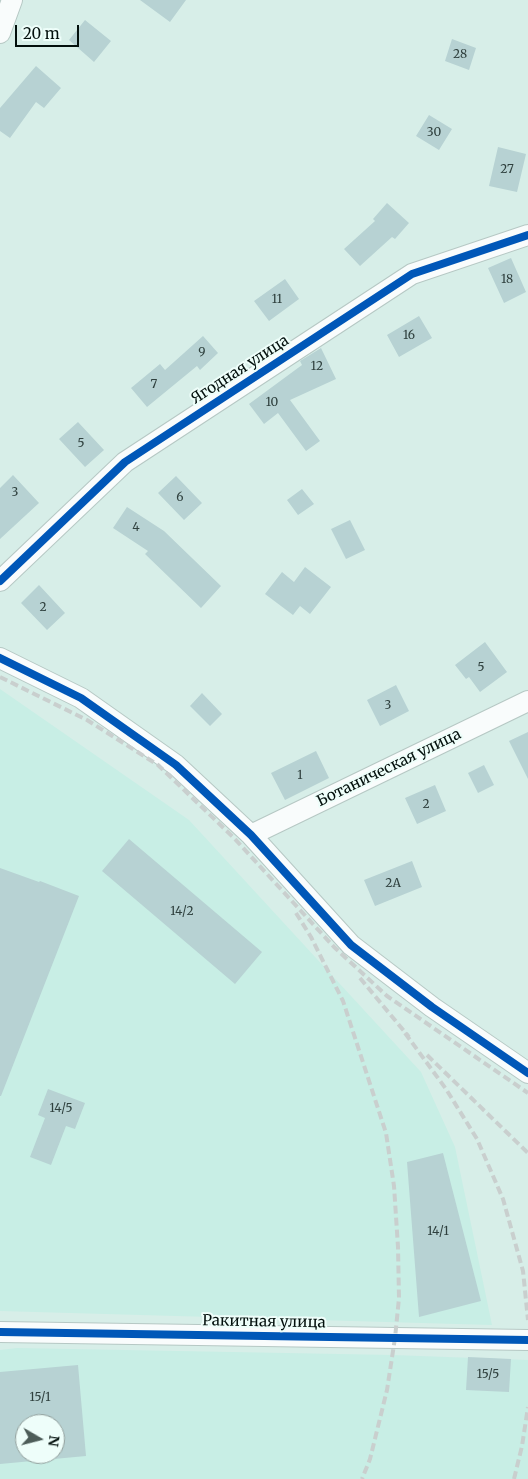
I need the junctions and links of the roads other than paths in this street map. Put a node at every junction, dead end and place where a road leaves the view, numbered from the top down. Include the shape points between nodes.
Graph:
1 (12, 0) edge
2 (0, 33) edge
3 (528, 235) edge
4 (0, 580) edge
5 (0, 658) edge
6 (528, 701) edge
7 (250, 835) junction
8 (528, 1073) edge
9 (0, 1332) edge
10 (528, 1340) edge

1 - 2 street
3 - 4 street, Ягодная улица via 412,274 133,456
5 - 7 street via 81,698 176,765
6 - 7 street, Ботаническая улица
7 - 8 street via 351,945 432,1007
9 - 10 street, Ракитная улица

